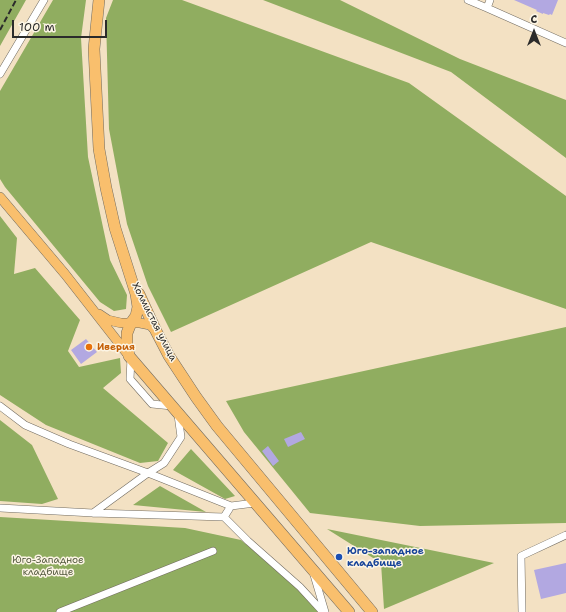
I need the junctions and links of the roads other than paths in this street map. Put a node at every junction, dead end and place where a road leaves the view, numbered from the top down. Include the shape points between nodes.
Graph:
1 (44, 0) edge
2 (99, 0) edge
3 (468, 0) edge
4 (490, 0) edge
5 (487, 8) junction
6 (566, 42) edge
7 (0, 74) edge
8 (0, 197) edge
9 (128, 270) junction
10 (87, 302) junction
11 (131, 323) junction
12 (156, 331) junction
13 (130, 357) junction
14 (0, 406) edge
15 (175, 409) junction
16 (148, 473) junction
17 (255, 503) junction
18 (231, 506) junction
19 (0, 508) edge
20 (93, 513) junction
21 (224, 517) junction
22 (566, 535) edge
23 (213, 551) dead end
24 (335, 568) junction
25 (313, 571) junction
26 (322, 581) junction
27 (60, 612) edge
28 (324, 612) edge
29 (349, 612) edge
30 (372, 612) edge
31 (522, 612) edge

1 - 7 street
2 - 9 highway via 94,49 99,149 115,228
3 - 5 street
4 - 5 street
5 - 6 street
8 - 10 main road
9 - 11 highway, Холмистая улица via 138,307
9 - 12 highway, Холмистая улица
10 - 11 main road via 108,320
10 - 13 main road
11 - 12 main road via 150,326
11 - 13 highway, Холмистая улица via 127,344
12 - 24 highway, Холмистая улица via 188,385 217,426
13 - 15 highway
14 - 16 street via 25,425
15 - 16 street via 181,437 164,463
15 - 17 highway
16 - 18 street
16 - 20 street
17 - 18 street
17 - 25 highway
18 - 21 street
19 - 20 street
20 - 21 street
21 - 28 street
22 - 31 street via 521,556
23 - 27 street
24 - 26 highway
24 - 30 highway, Холмистая улица
25 - 26 highway
25 - 28 street
26 - 29 highway

